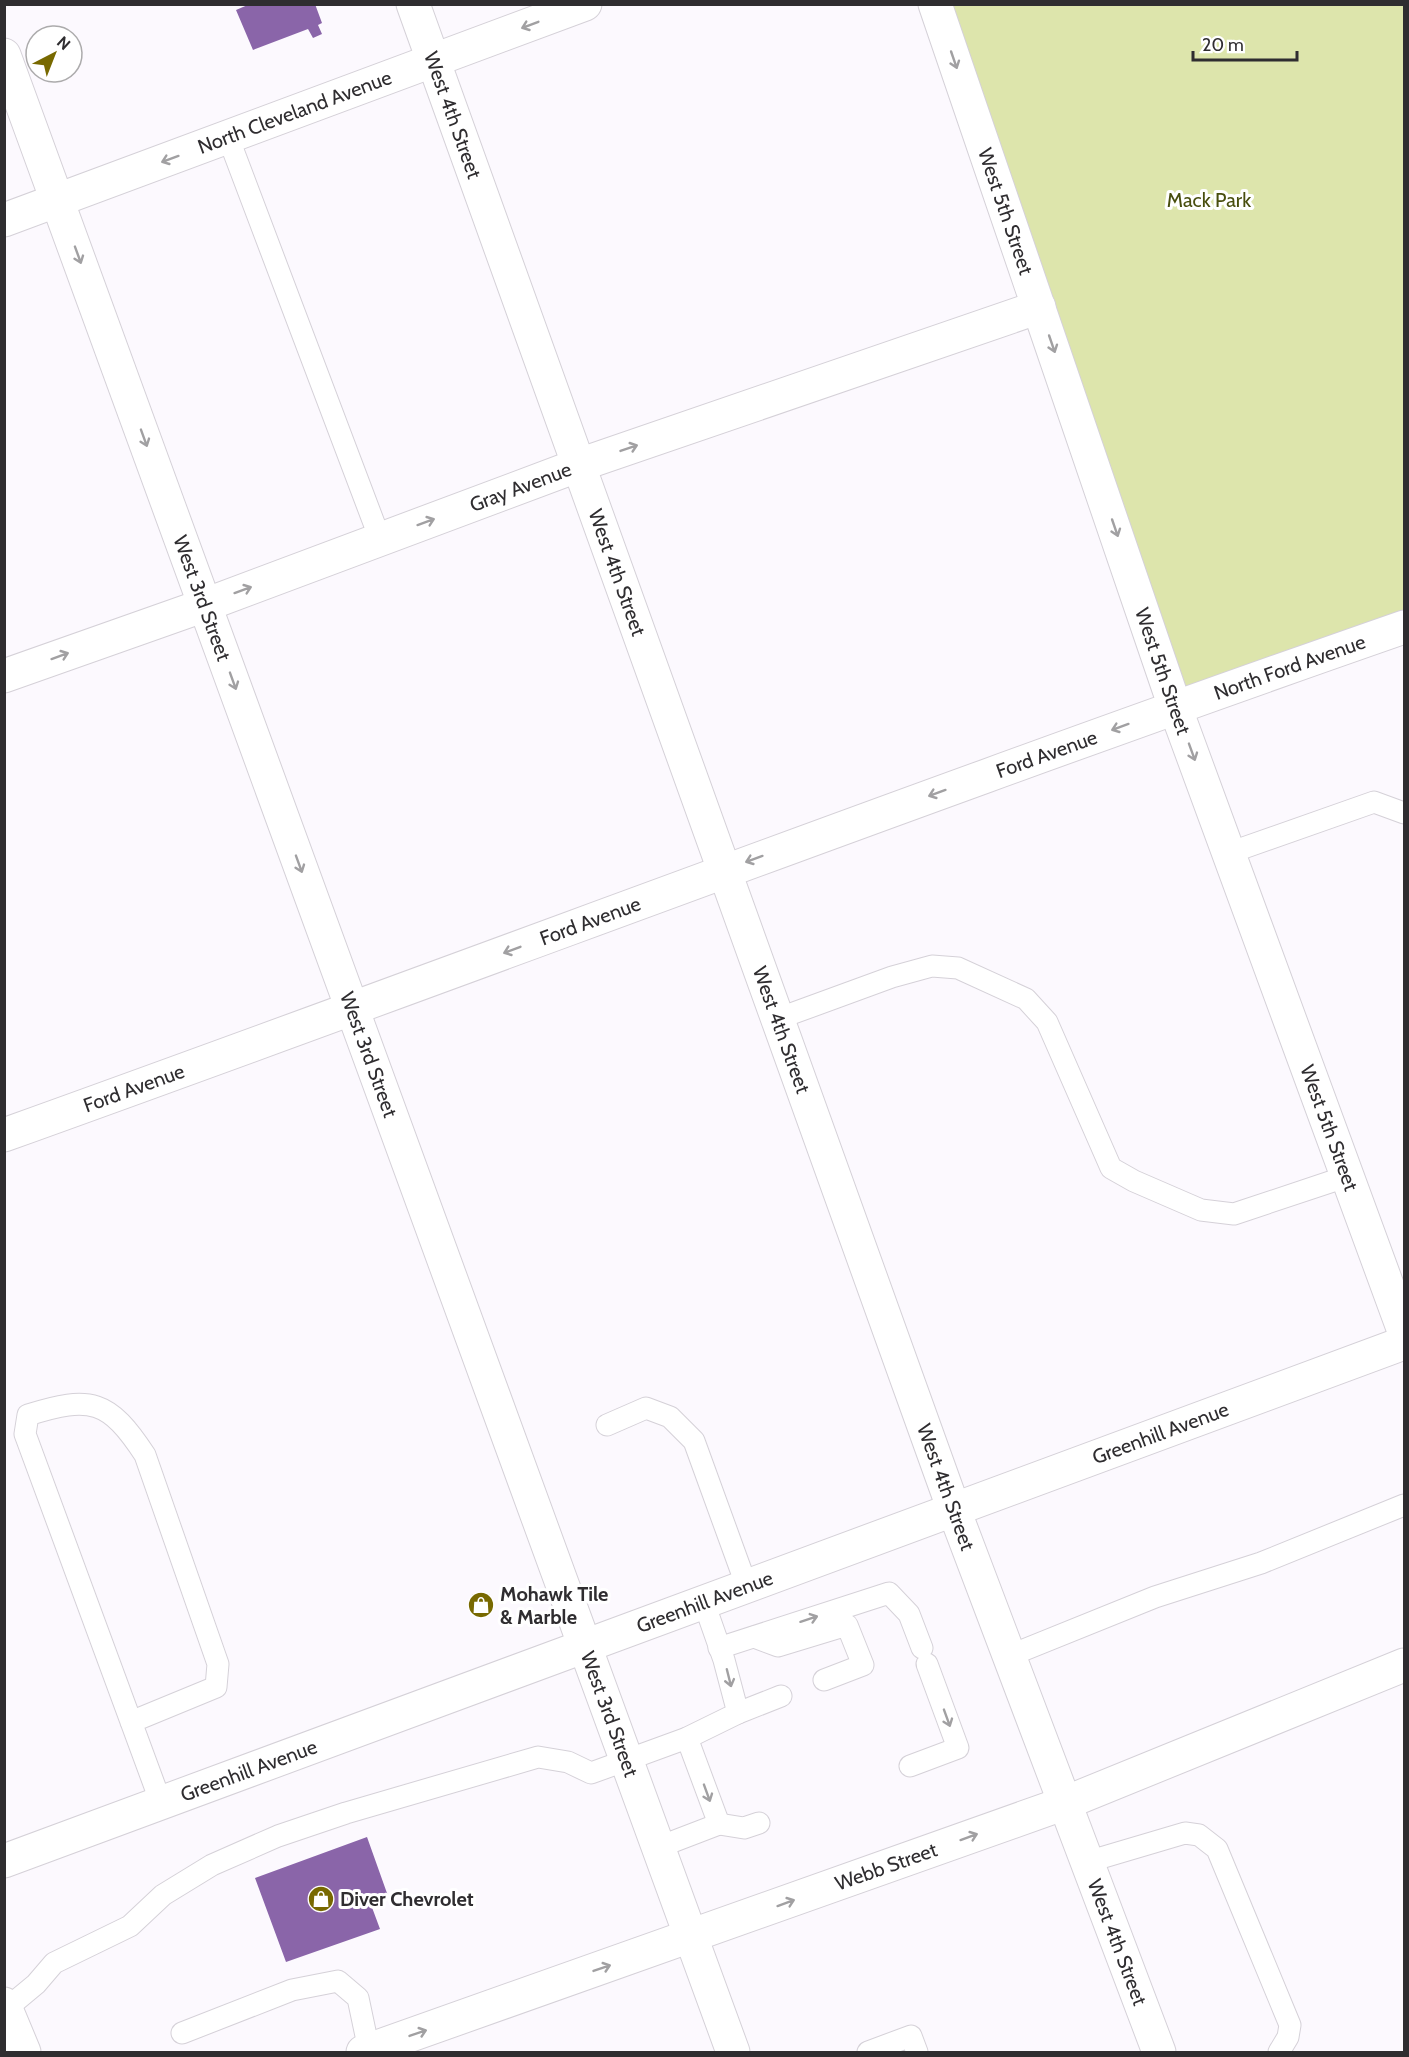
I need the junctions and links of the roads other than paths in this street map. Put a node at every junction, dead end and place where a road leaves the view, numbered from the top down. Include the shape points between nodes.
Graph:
1 (413, 4) edge
2 (585, 4) edge
3 (935, 4) edge
4 (4, 55) edge
5 (433, 62) junction
6 (228, 137) junction
7 (57, 200) junction
8 (4, 220) edge
9 (1039, 307) junction
10 (579, 465) junction
11 (380, 539) junction
12 (205, 605) junction
13 (1404, 627) edge
14 (4, 676) edge
15 (1175, 707) junction
16 (1404, 813) edge
17 (1229, 853) junction
18 (724, 870) junction
19 (352, 1010) junction
20 (777, 1019) junction
21 (4, 1135) edge
22 (1348, 1176) junction
23 (1404, 1331) edge
24 (1404, 1343) edge
25 (607, 1425) dead end
26 (1404, 1505) edge
27 (954, 1510) junction
28 (747, 1587) junction
29 (704, 1603) junction
30 (754, 1637) junction
31 (585, 1647) junction
32 (719, 1648) junction
33 (1009, 1656) junction
34 (1404, 1665) edge
35 (824, 1680) dead end
36 (781, 1696) dead end
37 (738, 1713) junction
38 (131, 1722) junction
39 (687, 1738) junction
40 (627, 1761) junction
41 (910, 1766) dead end
42 (161, 1803) junction
43 (1065, 1803) junction
44 (759, 1823) dead end
45 (719, 1824) junction
46 (659, 1847) junction
47 (4, 1861) edge
48 (1087, 1862) junction
49 (691, 1937) junction
50 (11, 2025) edge
51 (182, 2033) dead end
52 (366, 2051) edge
53 (733, 2052) edge
54 (868, 2052) edge
55 (917, 2052) edge
56 (1159, 2052) edge
57 (1279, 2052) edge

1 - 5 street, West 4th Street
2 -> 5 street, North Cleveland Avenue
3 -> 9 street, West 5th Street
4 - 7 street, West 3rd Street
5 - 6 street, North Cleveland Avenue
5 - 10 street, West 4th Street
6 -> 7 street, North Cleveland Avenue
6 - 11 lane
7 - 8 street, North Cleveland Avenue
7 -> 12 street, West 3rd Street
10 -> 9 street, Gray Avenue
9 -> 15 street, West 5th Street
11 -> 10 street, Gray Avenue
10 - 18 street, West 4th Street
12 -> 11 street, Gray Avenue
14 -> 12 street, Gray Avenue
12 -> 19 street, West 3rd Street
13 - 15 street, North Ford Avenue
15 -> 17 street, West 5th Street
15 -> 18 street, Ford Avenue
16 - 17 lane via 1374,802
17 - 22 street, West 5th Street
18 -> 19 street, Ford Avenue
18 - 20 street, West 4th Street
19 - 21 street, Ford Avenue
19 - 31 street, West 3rd Street
20 - 22 lane via 892,977 932,966 958,968 1026,999 1047,1022 1111,1168 1134,1181 1201,1210 1234,1214
20 - 27 street, West 4th Street
22 - 23 street, West 5th Street
24 - 27 street, Greenhill Avenue
25 - 28 lane via 646,1408 670,1417 694,1442
26 - 33 lane via 1261,1563 1155,1597
27 - 28 street, Greenhill Avenue
27 - 33 street, West 4th Street
28 - 29 street, Greenhill Avenue
29 - 31 street, Greenhill Avenue
29 - 32 lane
30 - 32 lane
30 - 35 lane via 778,1646 848,1625 863,1665
30 -> 41 lane via 889,1593 909,1614 958,1748
31 - 40 street, West 3rd Street
31 - 42 street, Greenhill Avenue
32 -> 37 lane
33 - 43 street, West 4th Street
34 - 43 street, Webb Street
36 - 37 lane
37 - 39 lane
38 - 38 lane via 25,1434 28,1414 83,1403 108,1411 125,1425 145,1455 218,1664 216,1687
38 - 42 lane
39 - 40 lane
39 -> 45 lane
40 - 46 street, West 3rd Street
40 - 50 lane via 591,1773 568,1762 538,1757 279,1836 212,1865 163,1895 130,1926 54,1962
42 - 47 street, Greenhill Avenue
43 - 48 street, West 4th Street
49 -> 43 street, Webb Street
44 - 45 lane via 744,1828
45 - 46 lane
46 - 49 street, West 3rd Street
48 - 56 street, West 4th Street
48 - 57 lane via 1185,1833 1199,1835 1217,1849 1290,2025
52 -> 49 street, Webb Street
49 - 53 street, West 3rd Street
51 - 52 lane via 292,1990 338,1981 358,1998
54 - 55 lane via 911,2036

